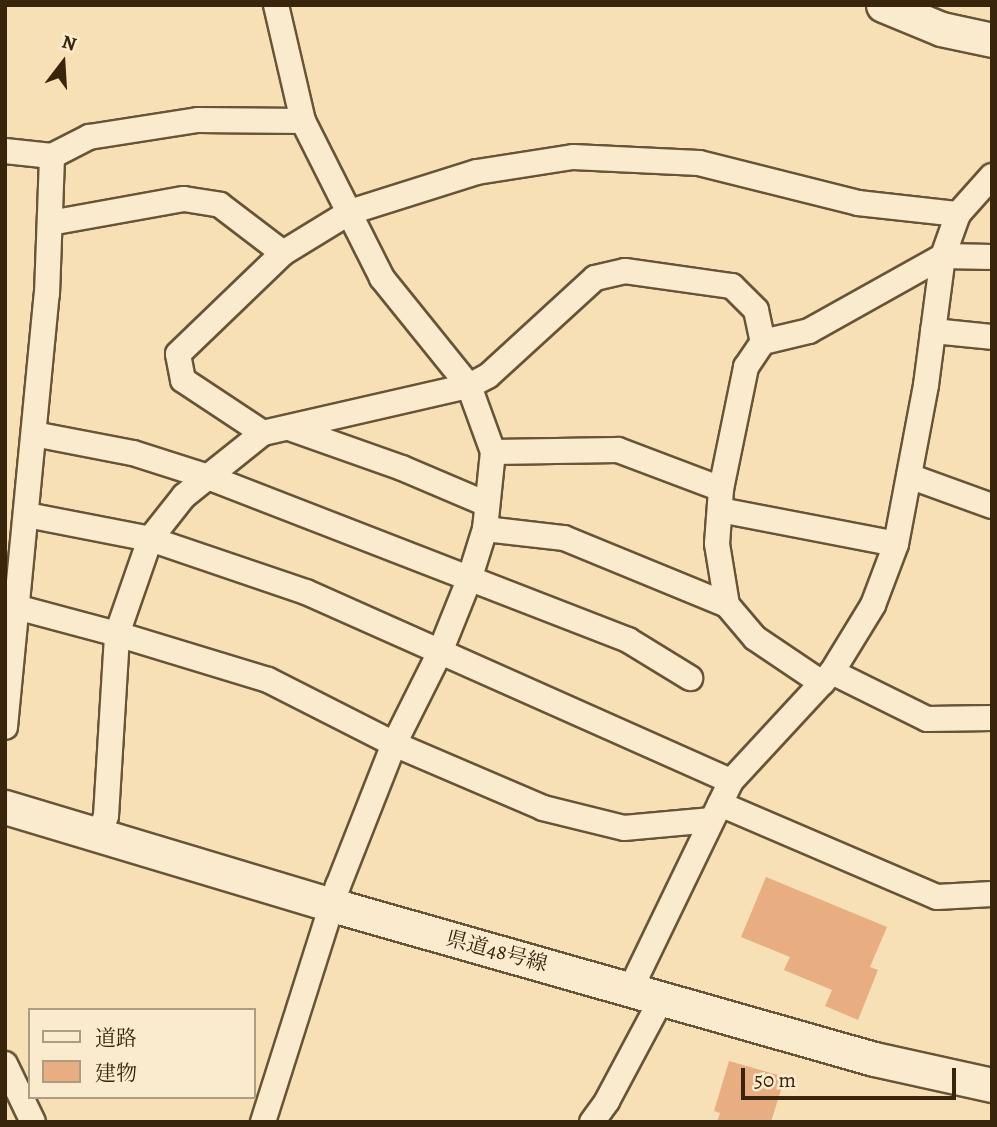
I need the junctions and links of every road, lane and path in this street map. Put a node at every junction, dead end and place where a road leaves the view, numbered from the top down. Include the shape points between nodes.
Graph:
1 (276, 5) edge
2 (883, 5) edge
3 (992, 40) edge
4 (303, 121) junction
5 (5, 151) edge
6 (52, 156) junction
7 (992, 176) edge
8 (350, 212) junction
9 (958, 214) junction
10 (50, 223) junction
11 (283, 253) junction
12 (943, 256) junction
13 (992, 257) edge
14 (933, 331) junction
15 (992, 337) edge
16 (763, 342) junction
17 (469, 386) junction
18 (289, 428) junction
19 (263, 433) junction
20 (34, 434) junction
21 (493, 452) junction
22 (909, 476) junction
23 (208, 477) junction
24 (720, 499) junction
25 (992, 506) edge
26 (27, 515) junction
27 (486, 517) junction
28 (150, 539) junction
29 (896, 544) junction
30 (469, 579) junction
31 (727, 605) junction
32 (11, 606) edge
33 (117, 634) junction
34 (440, 652) junction
35 (827, 677) junction
36 (690, 678) dead end
37 (992, 718) edge
38 (5, 727) edge
39 (394, 744) junction
40 (731, 781) junction
41 (5, 807) edge
42 (716, 812) junction
43 (99, 836) junction
44 (989, 889) edge
45 (332, 905) junction
46 (631, 988) junction
47 (662, 998) junction
48 (5, 1064) edge
49 (992, 1085) edge
50 (33, 1122) edge
51 (263, 1122) edge
52 (592, 1122) edge

1 - 4 street
2 - 3 main road via 941,29
4 - 6 street via 198,120 89,137
4 - 8 street
5 - 6 street
6 - 10 street
7 - 9 street
8 - 9 street via 477,172 573,157 699,163 858,203
8 - 11 street
8 - 17 street via 382,278
9 - 12 street
10 - 11 street via 184,200 220,205
10 - 20 street
11 - 19 street via 178,354 183,380
12 - 13 street
12 - 14 street
12 - 16 street via 809,331
14 - 15 street
14 - 22 street
16 - 17 street via 756,310 733,286 625,271 595,278 488,376
16 - 24 street via 746,367
17 - 18 street
17 - 21 street
18 - 19 street
18 - 27 street via 402,468
19 - 23 street
20 - 23 street via 133,453
20 - 26 street
21 - 24 street via 618,450
21 - 27 street
22 - 25 street
22 - 29 street
23 - 28 street via 184,496
23 - 30 street
24 - 29 street
24 - 31 street via 717,544
26 - 28 street
26 - 32 street
27 - 30 street
27 - 31 street via 564,538
28 - 33 street
28 - 34 street via 306,592
29 - 35 street via 873,605
30 - 34 street
30 - 36 street via 628,640
31 - 35 street via 755,638
32 - 33 street
32 - 38 street
33 - 39 street via 268,680
33 - 43 street via 106,816
34 - 39 street
34 - 40 street
35 - 37 street via 927,719
35 - 40 street
39 - 42 street via 556,812 624,828
39 - 45 street
40 - 42 street
41 - 43 main road, 県道48号線
42 - 44 street via 937,897
42 - 46 street
43 - 45 main road, 県道48号線
45 - 46 main road, 県道48号線
45 - 51 street
46 - 47 main road, 県道48号線
47 - 49 main road, 県道48号線 via 874,1059
47 - 52 street
48 - 50 street

